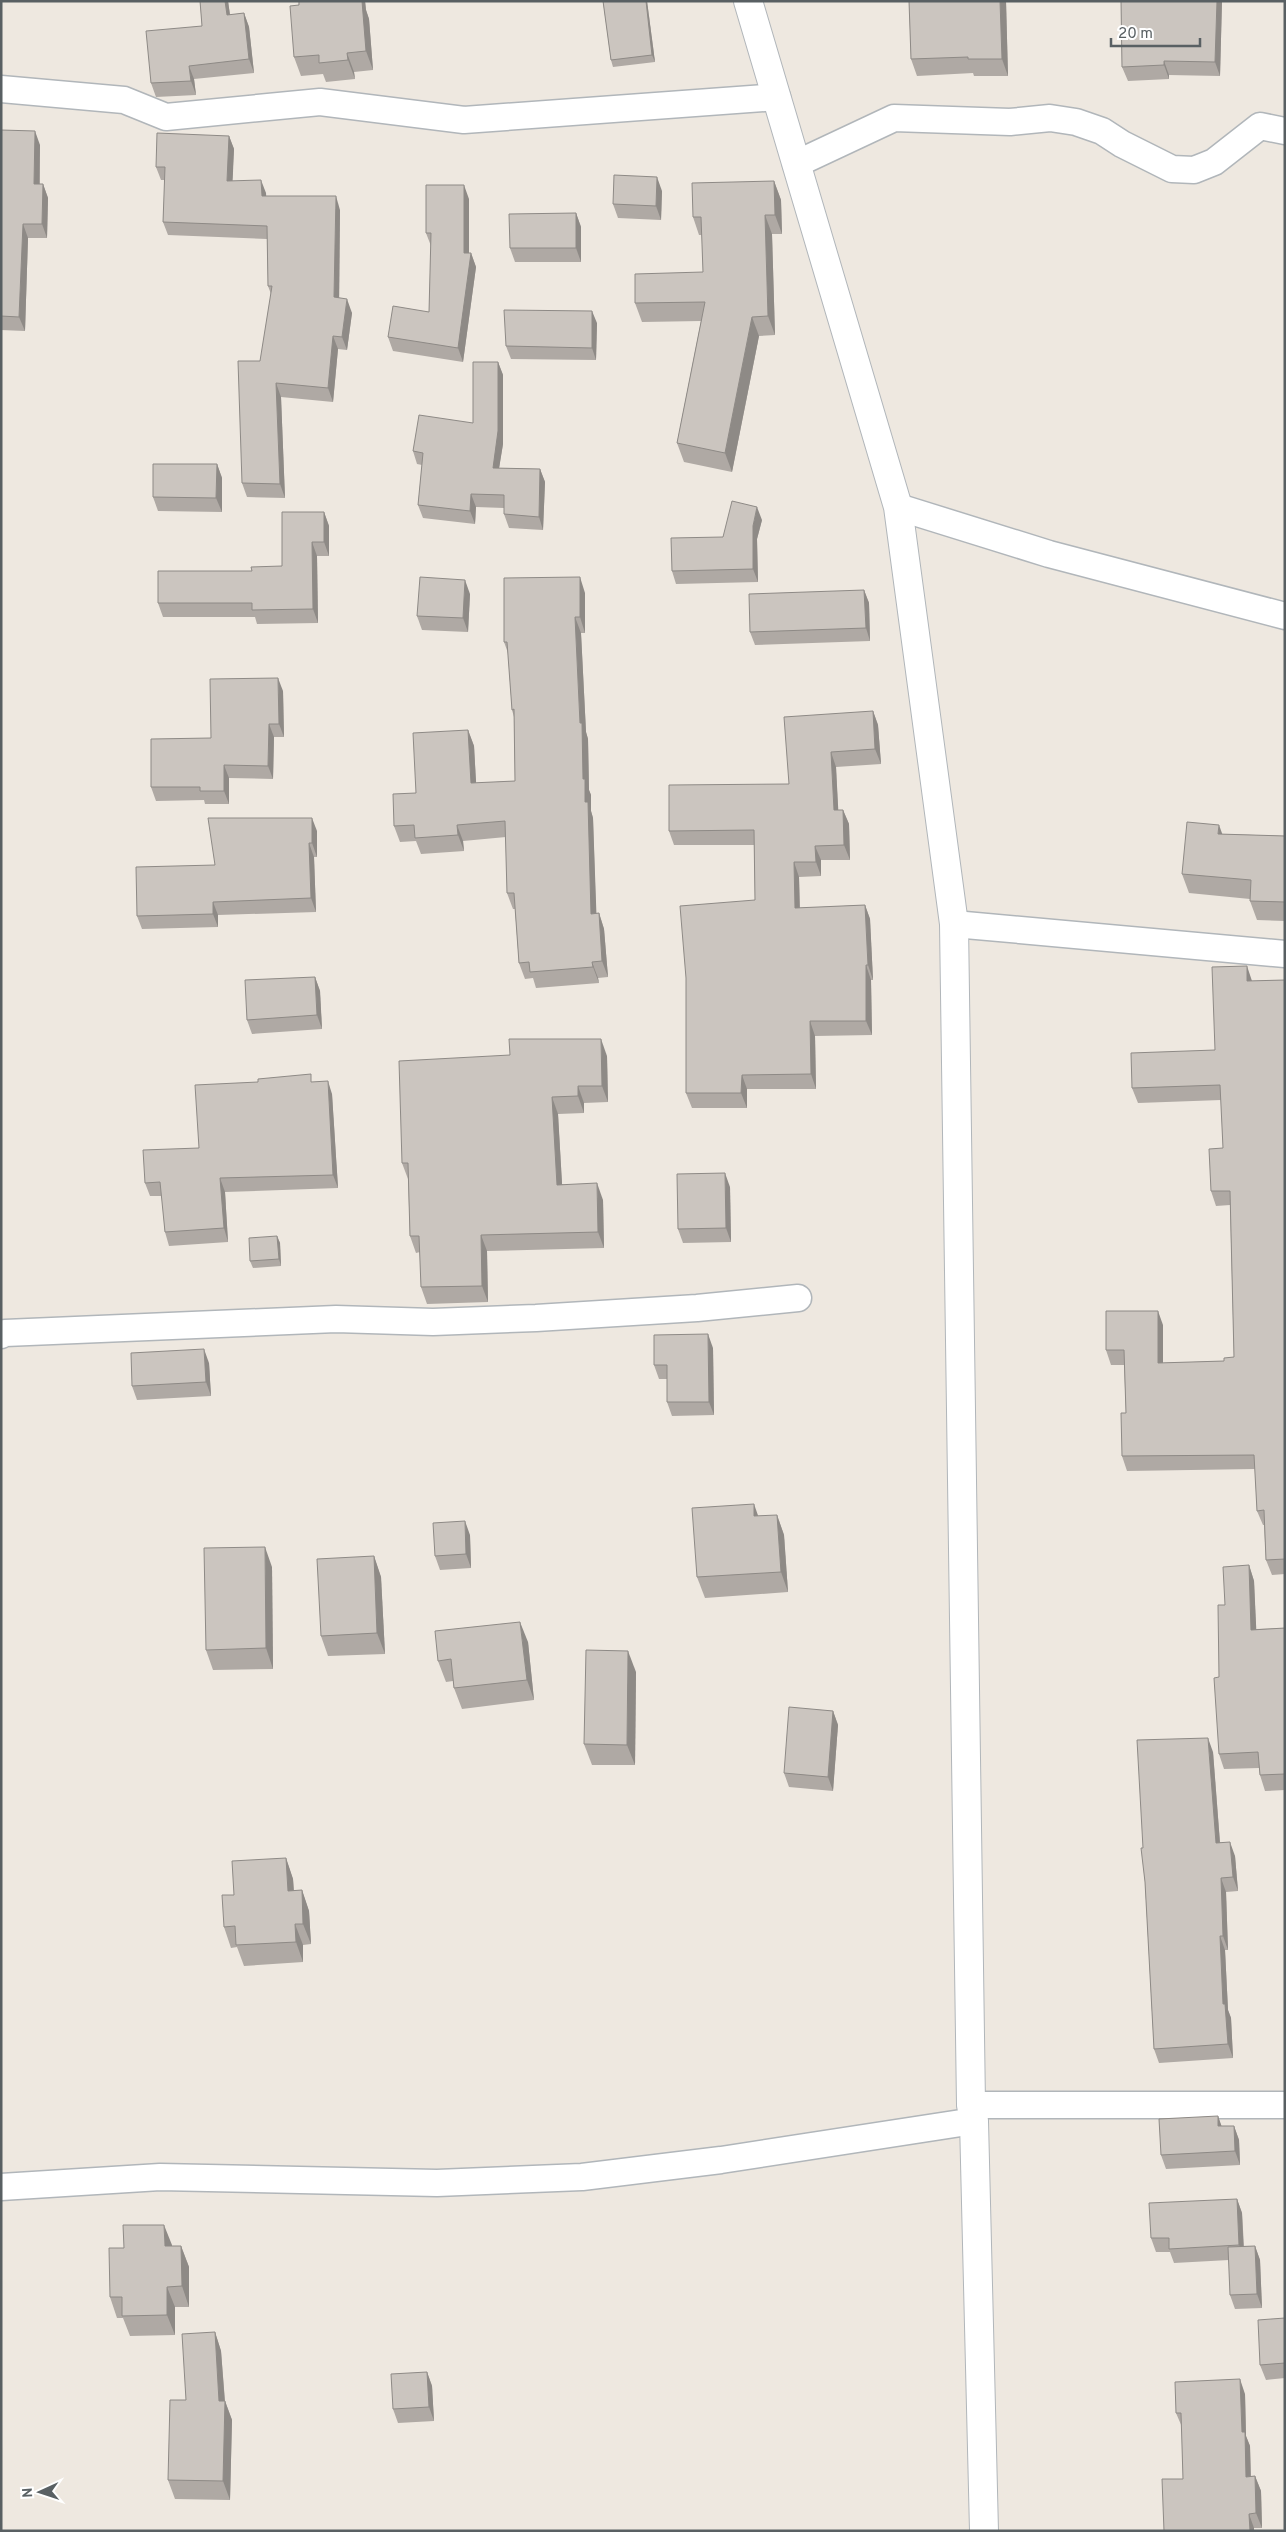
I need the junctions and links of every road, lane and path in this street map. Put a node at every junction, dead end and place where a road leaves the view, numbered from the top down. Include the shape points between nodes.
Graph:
1 (748, 1) edge
2 (1, 89) edge
3 (777, 98) junction
4 (1285, 131) edge
5 (796, 164) junction
6 (898, 507) junction
7 (1285, 616) edge
8 (954, 924) junction
9 (1285, 954) edge
10 (798, 1298) dead end
11 (1, 1335) edge
12 (1285, 2105) edge
13 (973, 2113) junction
14 (1, 2188) edge
15 (984, 2531) edge

1 - 3 street
2 - 3 street via 124,100 166,116 320,102 464,120
3 - 5 street
4 - 5 street via 1260,126 1214,162 1194,170 1172,169 1102,131 1076,122 1050,118 1010,122 894,118
5 - 6 street
6 - 7 street via 1049,554
6 - 8 street
8 - 9 street
8 - 13 street
10 - 11 street via 536,1318 432,1322 336,1319
12 - 13 street
13 - 14 street via 721,2160 582,2177 438,2183 160,2178
13 - 15 street

